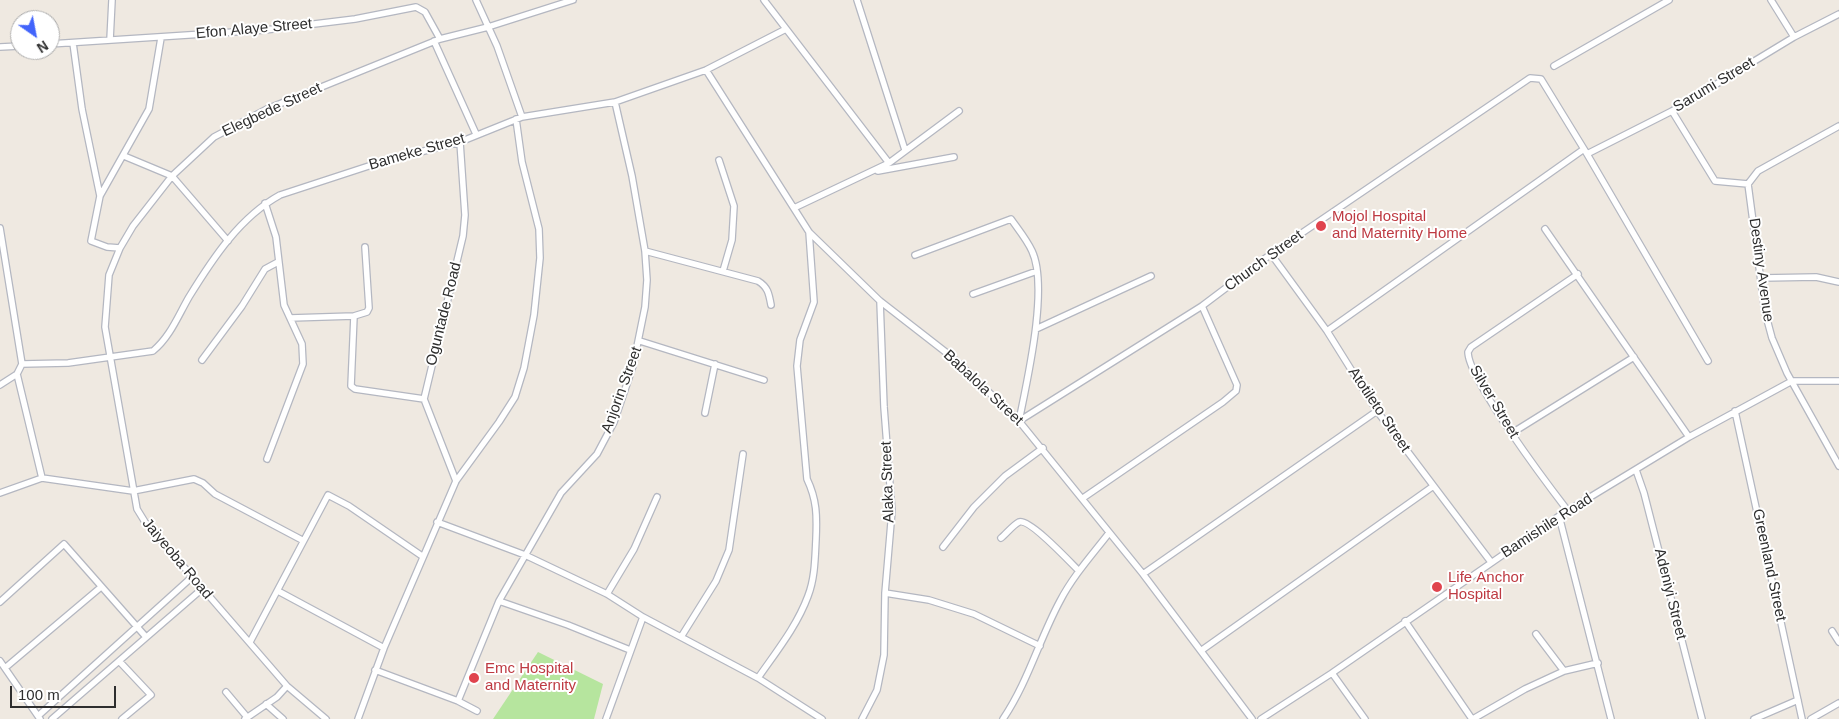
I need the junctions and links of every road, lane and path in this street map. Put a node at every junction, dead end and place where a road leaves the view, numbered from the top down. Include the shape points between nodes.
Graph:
1 (112, 0) edge
2 (476, 0) edge
3 (574, 0) edge
4 (764, 0) edge
5 (858, 0) edge
6 (1670, 0) edge
7 (1771, 0) edge
8 (1839, 14) edge
9 (488, 27) junction
10 (786, 29) junction
11 (1794, 37) junction
12 (161, 38) junction
13 (110, 40) junction
14 (437, 40) junction
15 (73, 43) junction
16 (60, 44) edge
17 (1554, 66) dead end
18 (706, 70) junction
19 (615, 102) junction
20 (959, 111) dead end
21 (1672, 111) junction
22 (519, 118) junction
23 (1839, 126) edge
24 (476, 134) junction
25 (460, 142) junction
26 (905, 150) junction
27 (1586, 151) junction
28 (124, 156) junction
29 (954, 156) dead end
30 (719, 160) dead end
31 (889, 163) junction
32 (873, 172) junction
33 (172, 176) junction
34 (1748, 184) junction
35 (100, 196) junction
36 (265, 203) junction
37 (794, 208) junction
38 (0, 228) edge
39 (1545, 229) dead end
40 (809, 232) junction
41 (228, 241) junction
42 (365, 247) dead end
43 (120, 248) junction
44 (645, 251) junction
45 (1271, 254) junction
46 (915, 255) dead end
47 (278, 262) junction
48 (723, 271) junction
49 (1037, 271) junction
50 (1578, 274) junction
51 (1151, 276) dead end
52 (1762, 278) junction
53 (1839, 282) edge
54 (974, 294) dead end
55 (880, 301) junction
56 (771, 305) dead end
57 (1202, 306) junction
58 (354, 316) junction
59 (290, 318) junction
60 (1036, 329) junction
61 (1327, 331) junction
62 (640, 341) junction
63 (109, 356) junction
64 (1634, 357) junction
65 (202, 360) dead end
66 (1708, 361) dead end
67 (22, 364) junction
68 (715, 364) junction
69 (17, 374) junction
70 (764, 380) dead end
71 (1792, 381) junction
72 (1839, 381) edge
73 (0, 385) edge
74 (424, 399) junction
75 (1377, 411) junction
76 (1735, 411) junction
77 (705, 413) dead end
78 (1019, 421) junction
79 (1512, 434) junction
80 (1689, 438) junction
81 (1042, 448) junction
82 (743, 454) dead end
83 (267, 459) dead end
84 (1839, 466) edge
85 (1636, 470) junction
86 (42, 478) junction
87 (456, 481) junction
88 (1432, 487) junction
89 (133, 491) junction
90 (0, 492) edge
91 (658, 497) dead end
92 (1083, 498) junction
93 (1568, 510) junction
94 (1559, 516) junction
95 (437, 522) junction
96 (1109, 533) junction
97 (1001, 538) dead end
98 (302, 540) junction
99 (943, 547) dead end
100 (525, 555) junction
101 (422, 556) junction
102 (1491, 562) junction
103 (1079, 571) junction
104 (1143, 574) junction
105 (192, 577) junction
106 (101, 587) junction
107 (202, 588) junction
108 (278, 592) junction
109 (885, 593) junction
110 (607, 594) junction
111 (0, 602) edge
112 (499, 602) junction
113 (643, 617) junction
114 (1405, 621) junction
115 (135, 628) junction
116 (1832, 631) dead end
117 (1536, 634) dead end
118 (146, 637) junction
119 (681, 637) junction
120 (250, 642) junction
121 (1839, 642) edge
122 (1040, 646) junction
123 (384, 648) junction
124 (630, 650) junction
125 (1202, 650) junction
126 (0, 661) edge
127 (119, 661) junction
128 (1598, 662) junction
129 (5, 668) junction
130 (89, 670) junction
131 (375, 670) junction
132 (1564, 671) junction
133 (1332, 673) junction
134 (758, 678) junction
135 (98, 679) junction
136 (287, 686) junction
137 (226, 692) dead end
138 (1798, 700) junction
139 (458, 702) junction
140 (1839, 703) edge
141 (266, 704) junction
142 (477, 711) dead end
143 (39, 717) edge
144 (246, 718) edge
145 (52, 719) edge
146 (122, 719) edge
147 (283, 719) edge
148 (326, 719) edge
149 (358, 719) edge
150 (606, 719) edge
151 (822, 719) edge
152 (862, 719) edge
153 (1003, 719) edge
154 (1252, 719) edge
155 (1261, 719) edge
156 (1364, 719) edge
157 (1472, 719) edge
158 (1611, 719) edge
159 (1702, 719) edge
160 (1754, 719) edge
161 (1802, 719) edge
162 (1812, 719) edge

1 - 13 street
2 - 9 street
3 - 9 street, Elegbede Street
4 - 10 street
5 - 26 street
6 - 17 street
7 - 11 street
8 - 11 street, Sarumi Street
9 - 14 street, Elegbede Street
9 - 22 street
10 - 18 street, Bameke Street
10 - 31 street
11 - 21 street, Sarumi Street
12 - 13 street, Efon Alaye Street
12 - 14 street, Efon Alaye Street via 355,19 416,7 425,12
12 - 28 street via 151,102
13 - 15 street, Efon Alaye Street
14 - 24 street, Efon Alaye Street
14 - 33 street, Elegbede Street via 267,109 214,137
15 - 16 street, Efon Alaye Street
15 - 35 street via 82,109
18 - 19 street, Bameke Street
18 - 37 street, Babalola Street
19 - 22 street, Bameke Street
19 - 44 street, Anjorin Street
20 - 26 street
21 - 27 street, Sarumi Street
21 - 34 street via 1715,181
22 - 24 street, Bameke Street
22 - 87 street via 522,162 539,229 540,258 534,315 515,396
23 - 34 street via 1758,171
24 - 25 street, Bameke Street
25 - 36 street, Bameke Street via 332,177 280,194
25 - 74 street, Oguntade Road via 464,236
26 - 31 street
27 - 45 street, Church Street via 1542,79 1530,78
27 - 61 street, Sarumi Street
27 - 66 street
28 - 33 street
28 - 35 street
29 - 32 street
30 - 48 street via 734,206 732,240
31 - 32 street
32 - 37 street
33 - 41 street
33 - 43 street, Elegbede Street
34 - 52 street, Destiny Avenue
35 - 43 street via 90,241
36 - 41 street, Bameke Street
36 - 47 street via 276,237
37 - 40 street, Babalola Street
38 - 67 street
39 - 50 street
40 - 55 street, Babalola Street
40 - 134 street via 814,302 800,340 797,384 807,480 818,508 814,568 808,596 791,631
41 - 63 street, Bameke Street via 161,344 147,353
42 - 58 street via 370,308
43 - 63 street, Elegbede Street via 109,275 105,326
44 - 48 street
44 - 62 street, Anjorin Street via 646,298
45 - 57 street, Church Street
45 - 61 street, Atotileto Street
46 - 49 street via 1011,219 1032,252
47 - 59 street via 284,305
47 - 65 street via 265,269
48 - 56 street via 765,285
49 - 54 street
49 - 60 street
50 - 64 street
50 - 79 street, Silver Street via 1468,352 1474,371
51 - 60 street
52 - 53 street via 1816,277
52 - 71 street, Destiny Avenue via 1772,338
55 - 78 street, Babalola Street via 952,357
55 - 109 street, Alaka Street via 892,511
57 - 78 street, Church Street
57 - 92 street via 1237,385 1236,391
58 - 59 street
58 - 74 street via 351,386
59 - 83 street via 302,344 303,364
60 - 78 street
61 - 75 street, Atotileto Street
62 - 68 street
62 - 100 street, Anjorin Street via 614,422 592,461 562,493
63 - 67 street, Bameke Street
63 - 89 street, Jaiyeoba Road
64 - 79 street
64 - 80 street
67 - 69 street
68 - 70 street
68 - 77 street
69 - 73 street
69 - 86 street
71 - 72 street
71 - 76 street, Bamishile Road
71 - 84 street, Destiny Avenue
74 - 87 street
75 - 88 street, Atotileto Street
75 - 104 street
76 - 80 street, Bamishile Road
76 - 138 street, Greenland Street
78 - 81 street, Babalola Street
79 - 93 street, Silver Street
80 - 85 street, Bamishile Road
81 - 92 street, Babalola Street
81 - 99 street via 986,494
82 - 119 street via 729,550 716,581
85 - 93 street, Bamishile Road
85 - 159 street, Adeniyi Street
86 - 89 street
86 - 90 street
87 - 95 street
88 - 102 street, Atotileto Street
88 - 125 street
89 - 98 street via 194,478 215,494
89 - 105 street, Jaiyeoba Road via 137,510 145,522
91 - 110 street via 634,549
92 - 96 street, Babalola Street
93 - 94 street, Bamishile Road
94 - 102 street, Bamishile Road
94 - 128 street
95 - 100 street
95 - 101 street
96 - 103 street
96 - 104 street, Babalola Street
97 - 103 street via 1019,522 1024,522
98 - 101 street via 328,495
98 - 108 street
100 - 110 street
100 - 112 street, Anjorin Street
101 - 123 street
102 - 114 street, Bamishile Road
103 - 122 street via 1060,600
104 - 125 street, Babalola Street
105 - 107 street, Jaiyeoba Road
105 - 115 street
106 - 111 street via 64,544
106 - 115 street
106 - 129 street
107 - 118 street
107 - 120 street, Jaiyeoba Road
108 - 120 street
108 - 123 street
109 - 122 street via 930,600 974,614
109 - 152 street, Alaka Street via 884,654 877,690
110 - 113 street
112 - 124 street
112 - 139 street, Anjorin Street
113 - 119 street
113 - 124 street
114 - 133 street, Bamishile Road
114 - 157 street
115 - 118 street
115 - 130 street
116 - 121 street
117 - 132 street
118 - 127 street
119 - 134 street
120 - 136 street, Jaiyeoba Road
122 - 153 street via 1028,677
123 - 131 street
124 - 150 street
125 - 154 street, Babalola Street
126 - 129 street
127 - 135 street
127 - 146 street via 152,695
128 - 132 street
128 - 158 street
129 - 143 street
130 - 135 street
130 - 143 street
131 - 139 street
131 - 149 street
132 - 157 street via 1525,688
133 - 155 street, Bamishile Road
133 - 156 street
134 - 151 street
135 - 145 street
136 - 141 street
136 - 148 street, Jaiyeoba Road
137 - 144 street
138 - 160 street
138 - 161 street, Greenland Street
139 - 142 street
140 - 162 street
141 - 144 street
141 - 147 street

